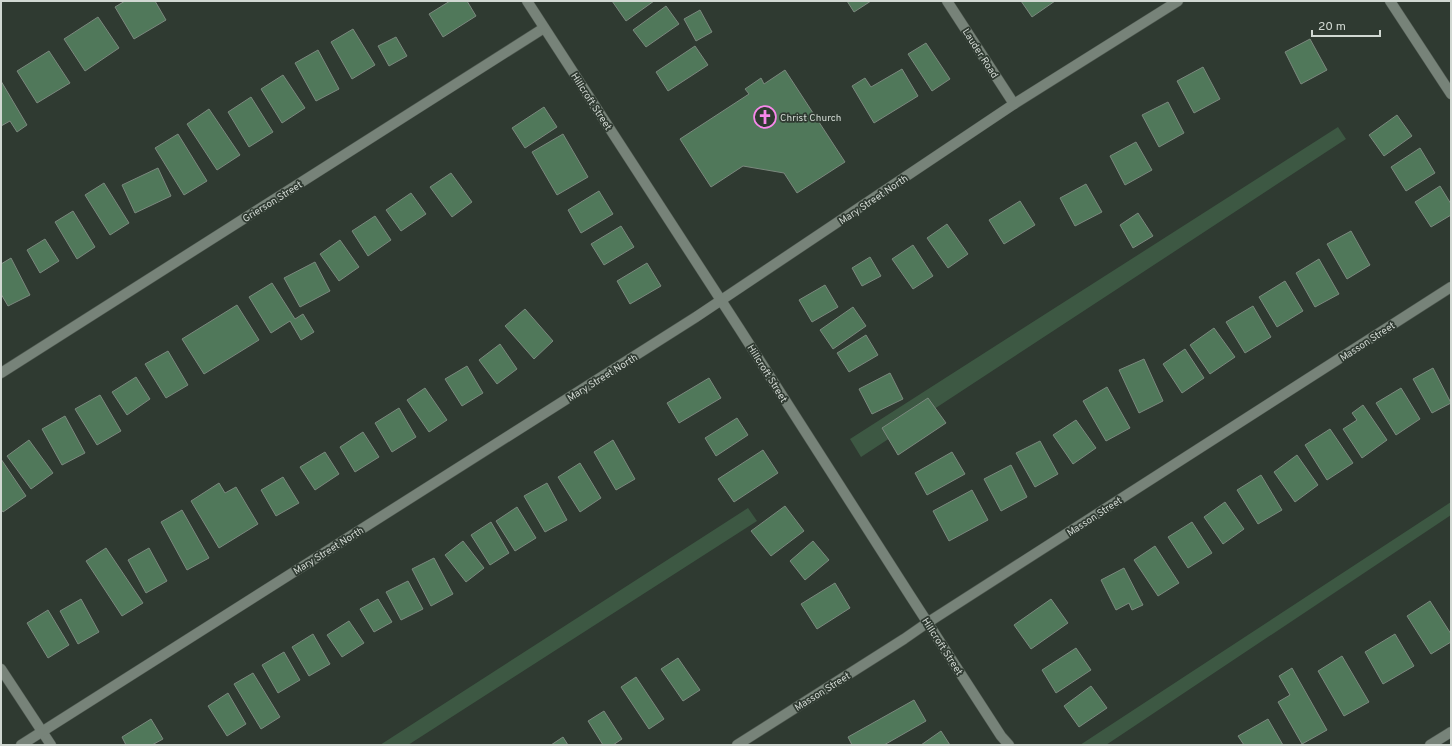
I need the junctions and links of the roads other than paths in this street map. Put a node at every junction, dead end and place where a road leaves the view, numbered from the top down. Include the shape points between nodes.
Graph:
1 (527, 1) edge
2 (947, 1) edge
3 (1178, 1) edge
4 (1390, 1) edge
5 (544, 28) junction
6 (1451, 94) edge
7 (1014, 104) junction
8 (1451, 287) edge
9 (721, 300) junction
10 (1, 373) edge
11 (928, 623) junction
12 (1, 669) edge
13 (42, 731) junction
14 (1451, 732) edge
15 (21, 745) edge
16 (51, 745) edge
17 (737, 745) edge
18 (1009, 745) edge
19 (1430, 745) edge

1 - 5 street, Hillcroft Street
2 - 7 street, Lauder Road
3 - 7 street, Mary Street North
4 - 6 street
5 - 9 street, Hillcroft Street
5 - 10 street, Grierson Street
7 - 9 street, Mary Street North
8 - 11 street, Masson Street
9 - 11 street, Hillcroft Street
9 - 13 street, Mary Street North
11 - 17 street, Masson Street
11 - 18 street, Hillcroft Street
12 - 13 street
13 - 15 street, Mary Street North
13 - 16 street
14 - 19 street

